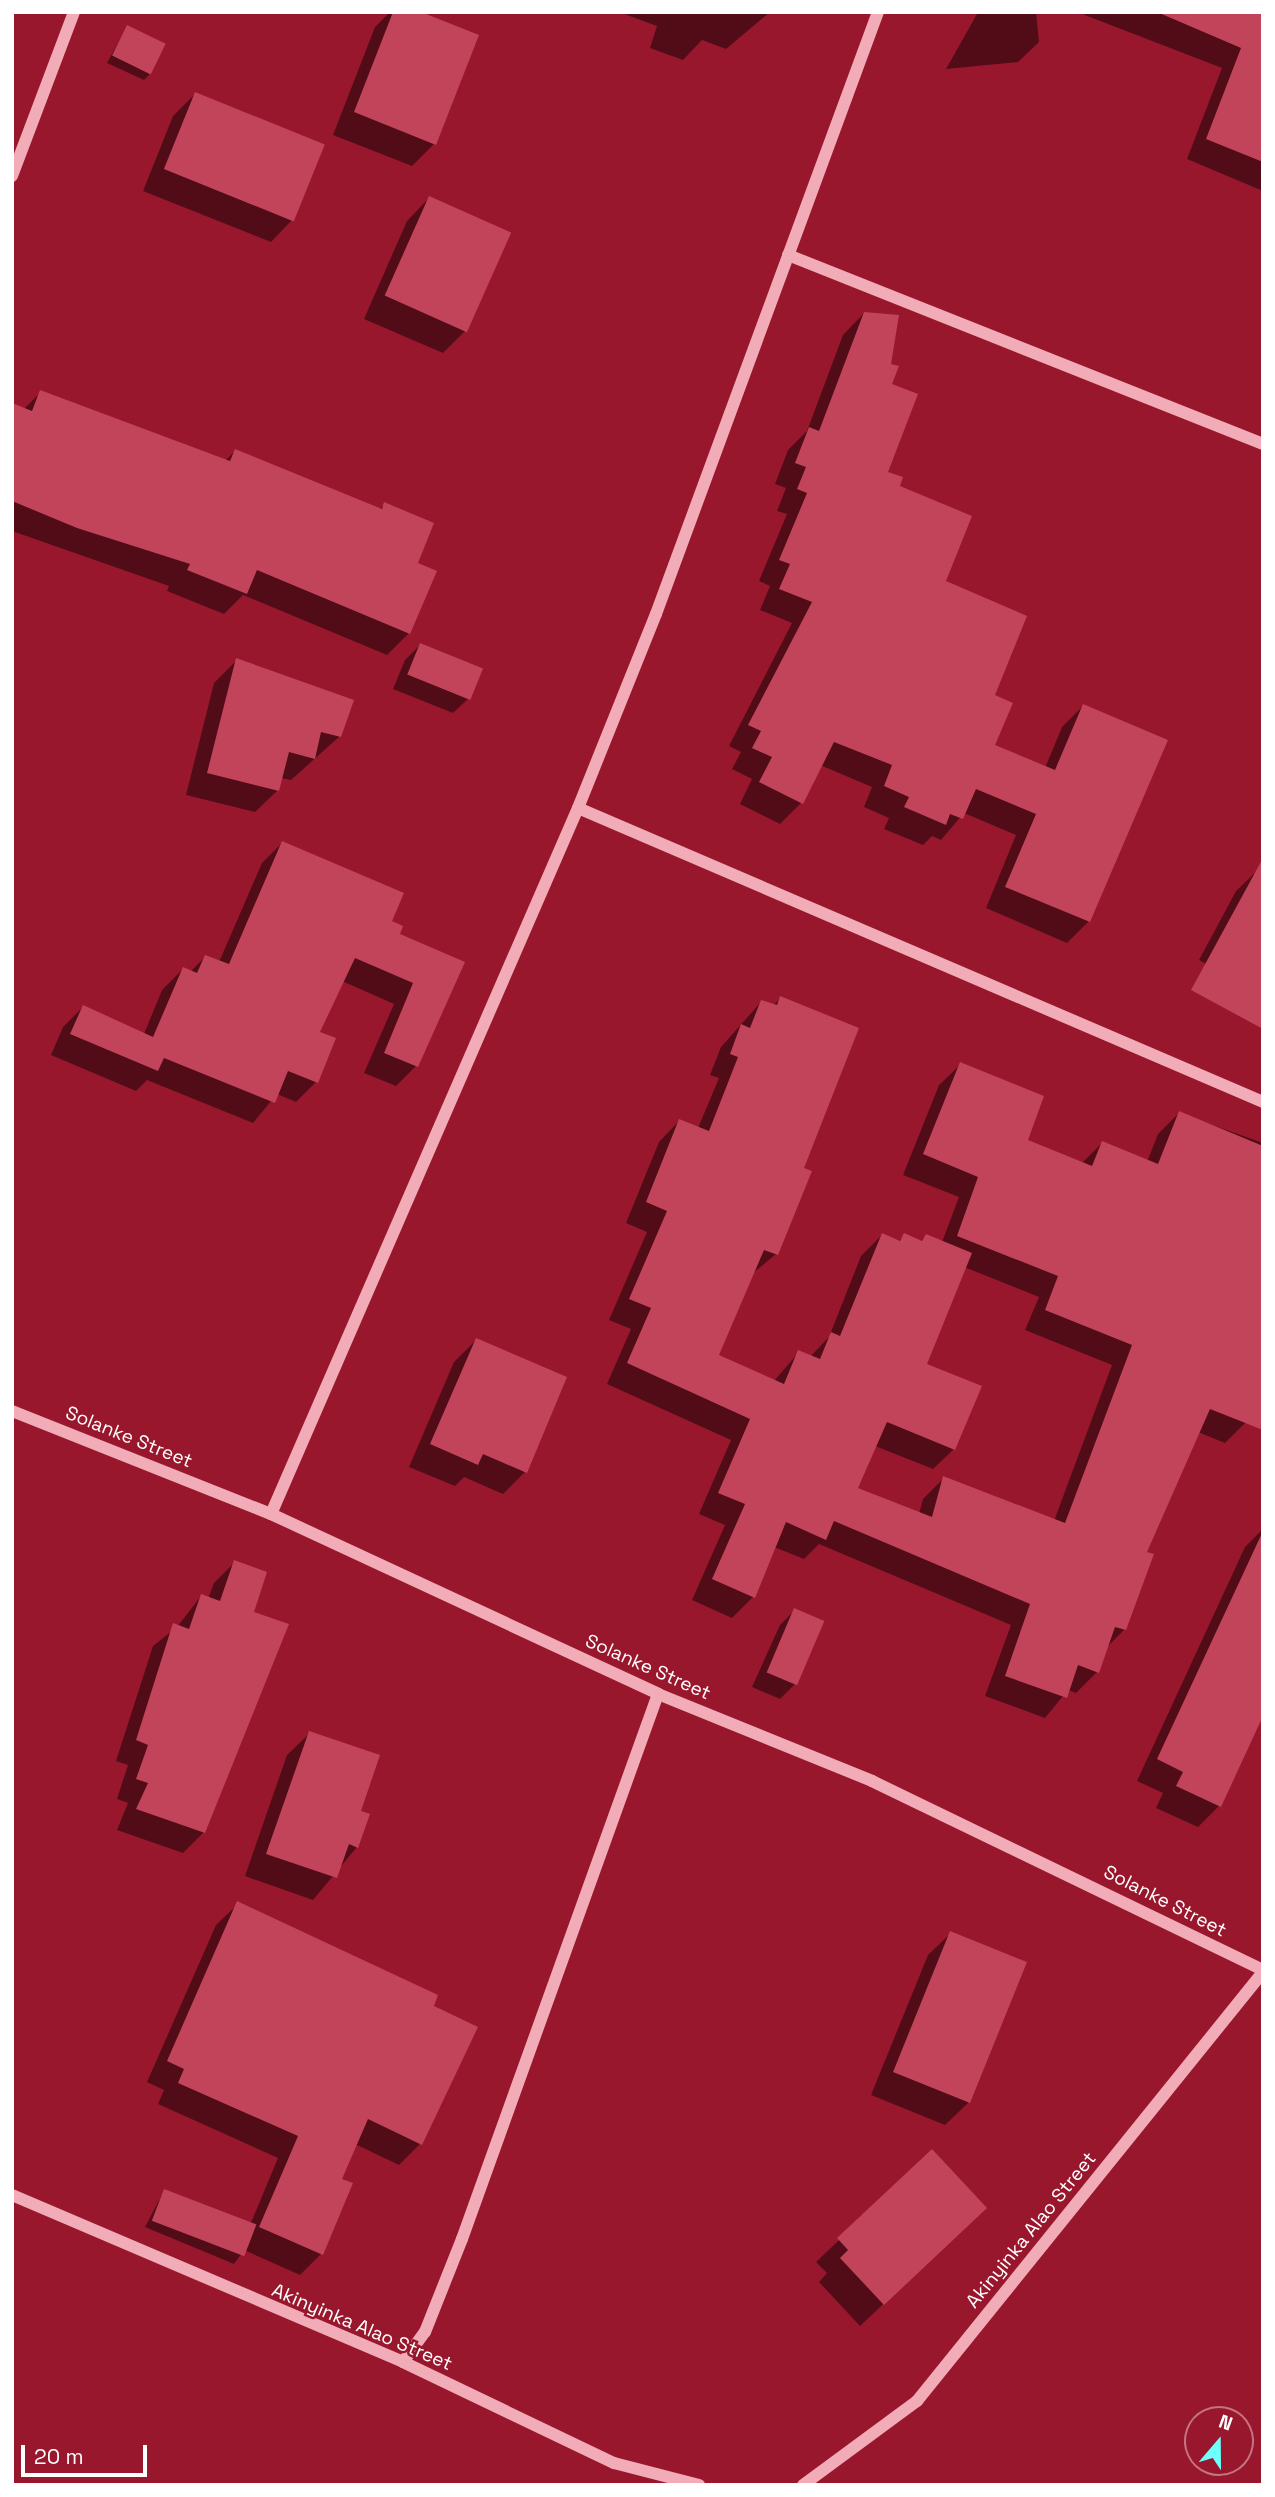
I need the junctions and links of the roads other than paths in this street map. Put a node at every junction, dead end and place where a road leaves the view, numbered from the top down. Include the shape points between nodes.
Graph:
1 (74, 12) edge
2 (878, 12) edge
3 (12, 176) edge
4 (788, 255) junction
5 (1263, 444) edge
6 (578, 808) junction
7 (1263, 1102) edge
8 (12, 1411) edge
9 (271, 1514) junction
10 (658, 1694) junction
11 (1263, 1971) edge
12 (12, 2195) edge
13 (402, 2362) junction
14 (699, 2485) edge
15 (803, 2485) edge

1 - 3 street
2 - 4 street
4 - 5 street
4 - 6 street via 656,614
6 - 7 street
6 - 9 street
8 - 9 street, Solanke Street
9 - 10 street, Solanke Street
10 - 11 street, Solanke Street via 872,1782
10 - 13 street via 462,2239 425,2332
11 - 15 street, Akinyinka Alao Street via 917,2401
12 - 13 street, Akinyinka Alao Street
13 - 14 street, Akinyinka Alao Street via 614,2463

